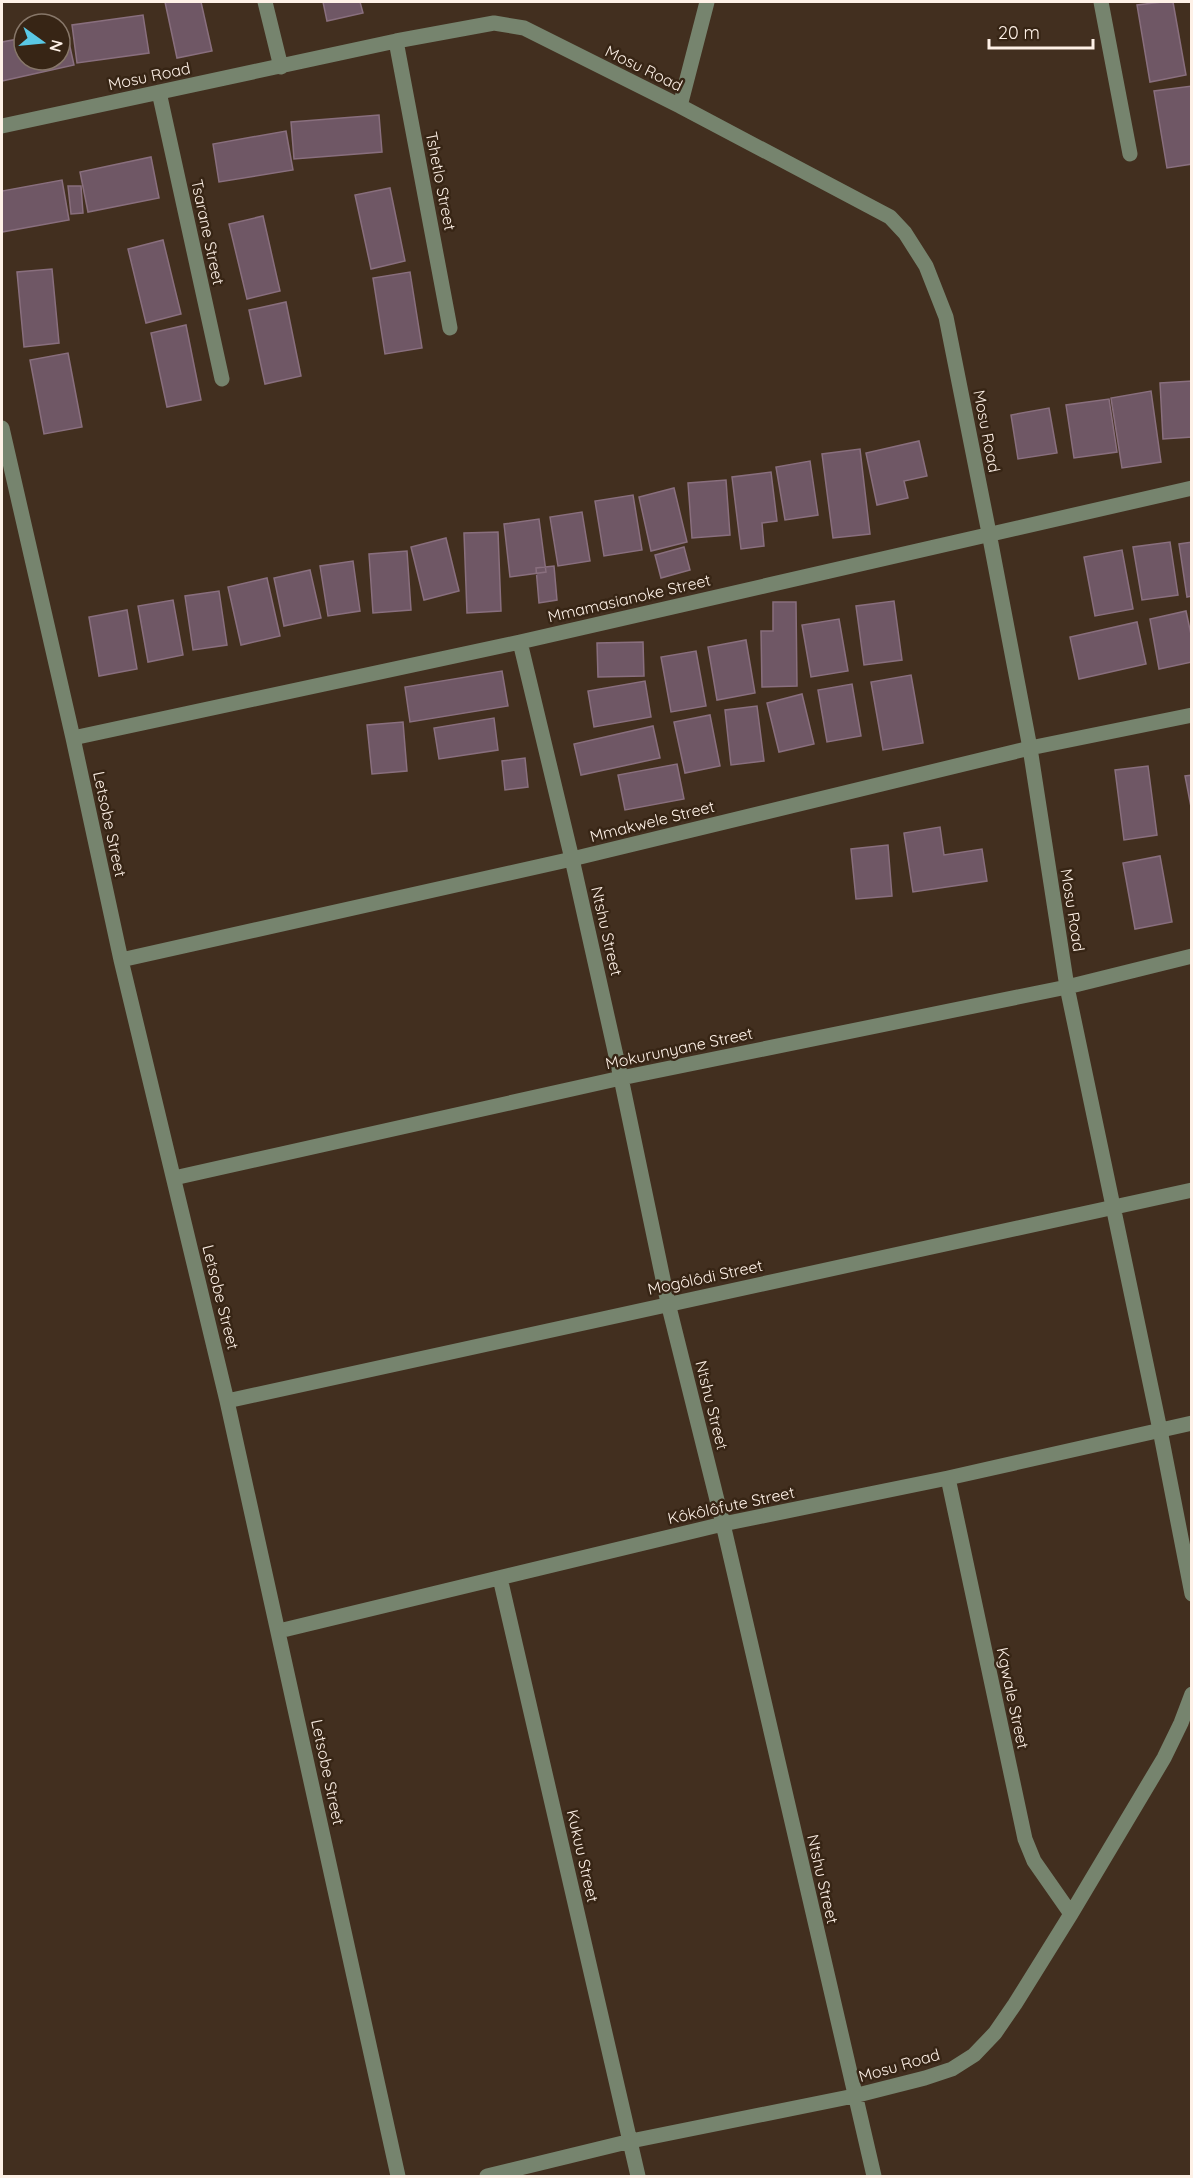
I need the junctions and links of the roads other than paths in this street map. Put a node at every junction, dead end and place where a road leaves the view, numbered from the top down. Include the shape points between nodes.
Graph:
1 (265, 2) edge
2 (707, 2) edge
3 (1101, 2) edge
4 (396, 41) junction
5 (281, 67) junction
6 (159, 92) junction
7 (680, 106) junction
8 (2, 126) edge
9 (1130, 154) dead end
10 (450, 328) dead end
11 (222, 379) dead end
12 (2, 428) edge
13 (1191, 488) edge
14 (989, 533) junction
15 (520, 642) junction
16 (1191, 716) edge
17 (73, 738) junction
18 (1030, 748) junction
19 (572, 859) junction
20 (1191, 956) edge
21 (121, 960) junction
22 (1067, 987) junction
23 (621, 1078) junction
24 (174, 1178) junction
25 (1191, 1190) edge
26 (1112, 1208) junction
27 (668, 1303) junction
28 (227, 1401) junction
29 (1191, 1422) edge
30 (1160, 1430) junction
31 (948, 1478) junction
32 (723, 1524) junction
33 (500, 1578) junction
34 (1191, 1594) edge
35 (279, 1631) junction
36 (1191, 1694) edge
37 (1071, 1914) junction
38 (854, 2096) junction
39 (631, 2141) junction
40 (398, 2176) edge
41 (487, 2176) edge
42 (638, 2176) edge
43 (874, 2176) edge

1 - 5 street
2 - 7 street
3 - 9 street
4 - 5 street, Mosu Road
4 - 7 street, Mosu Road via 494,22 524,28
4 - 10 street, Tshetlo Street
5 - 6 street, Mosu Road
6 - 8 street, Mosu Road
6 - 11 street, Tsarane Street
7 - 14 street, Mosu Road via 890,217 905,233 926,266 946,317
12 - 17 street, Letsobe Street
13 - 14 street, Mmamasianoke Street
14 - 15 street, Mmamasianoke Street
14 - 18 street, Mosu Road
15 - 17 street, Mmamasianoke Street
15 - 19 street, Ntshu Street
16 - 18 street, Mmakwele Street
17 - 21 street, Letsobe Street
18 - 19 street, Mmakwele Street
18 - 22 street, Mosu Road
19 - 21 street, Mmakwele Street
19 - 23 street, Ntshu Street
20 - 22 street, Mokurunyane Street
21 - 24 street, Letsobe Street
22 - 23 street, Mokurunyane Street
22 - 26 street, Mosu Road
23 - 24 street, Mokurunyane Street
23 - 27 street, Ntshu Street
24 - 28 street, Letsobe Street
25 - 26 street, Mogôlôdi Street
26 - 27 street, Mogôlôdi Street
26 - 30 street, Mosu Road
27 - 28 street, Mogôlôdi Street
27 - 32 street, Ntshu Street
28 - 35 street, Letsobe Street
29 - 30 street, Kôkôlôfute Street
30 - 31 street, Kôkôlôfute Street
30 - 34 street, Mosu Road
31 - 32 street, Kôkôlôfute Street
31 - 37 street, Kgwale Street via 1025,1839 1034,1861
32 - 33 street, Kôkôlôfute Street
32 - 38 street, Ntshu Street
33 - 35 street, Kôkôlôfute Street
33 - 39 street, Kukuu Street
35 - 40 street, Letsobe Street
36 - 37 street, Mosu Road via 1164,1758
37 - 38 street, Mosu Road via 1015,2004 974,2055 952,2069
38 - 39 street, Mosu Road
38 - 43 street, Ntshu Street
39 - 41 street, Mosu Road
39 - 42 street, Kukuu Street

